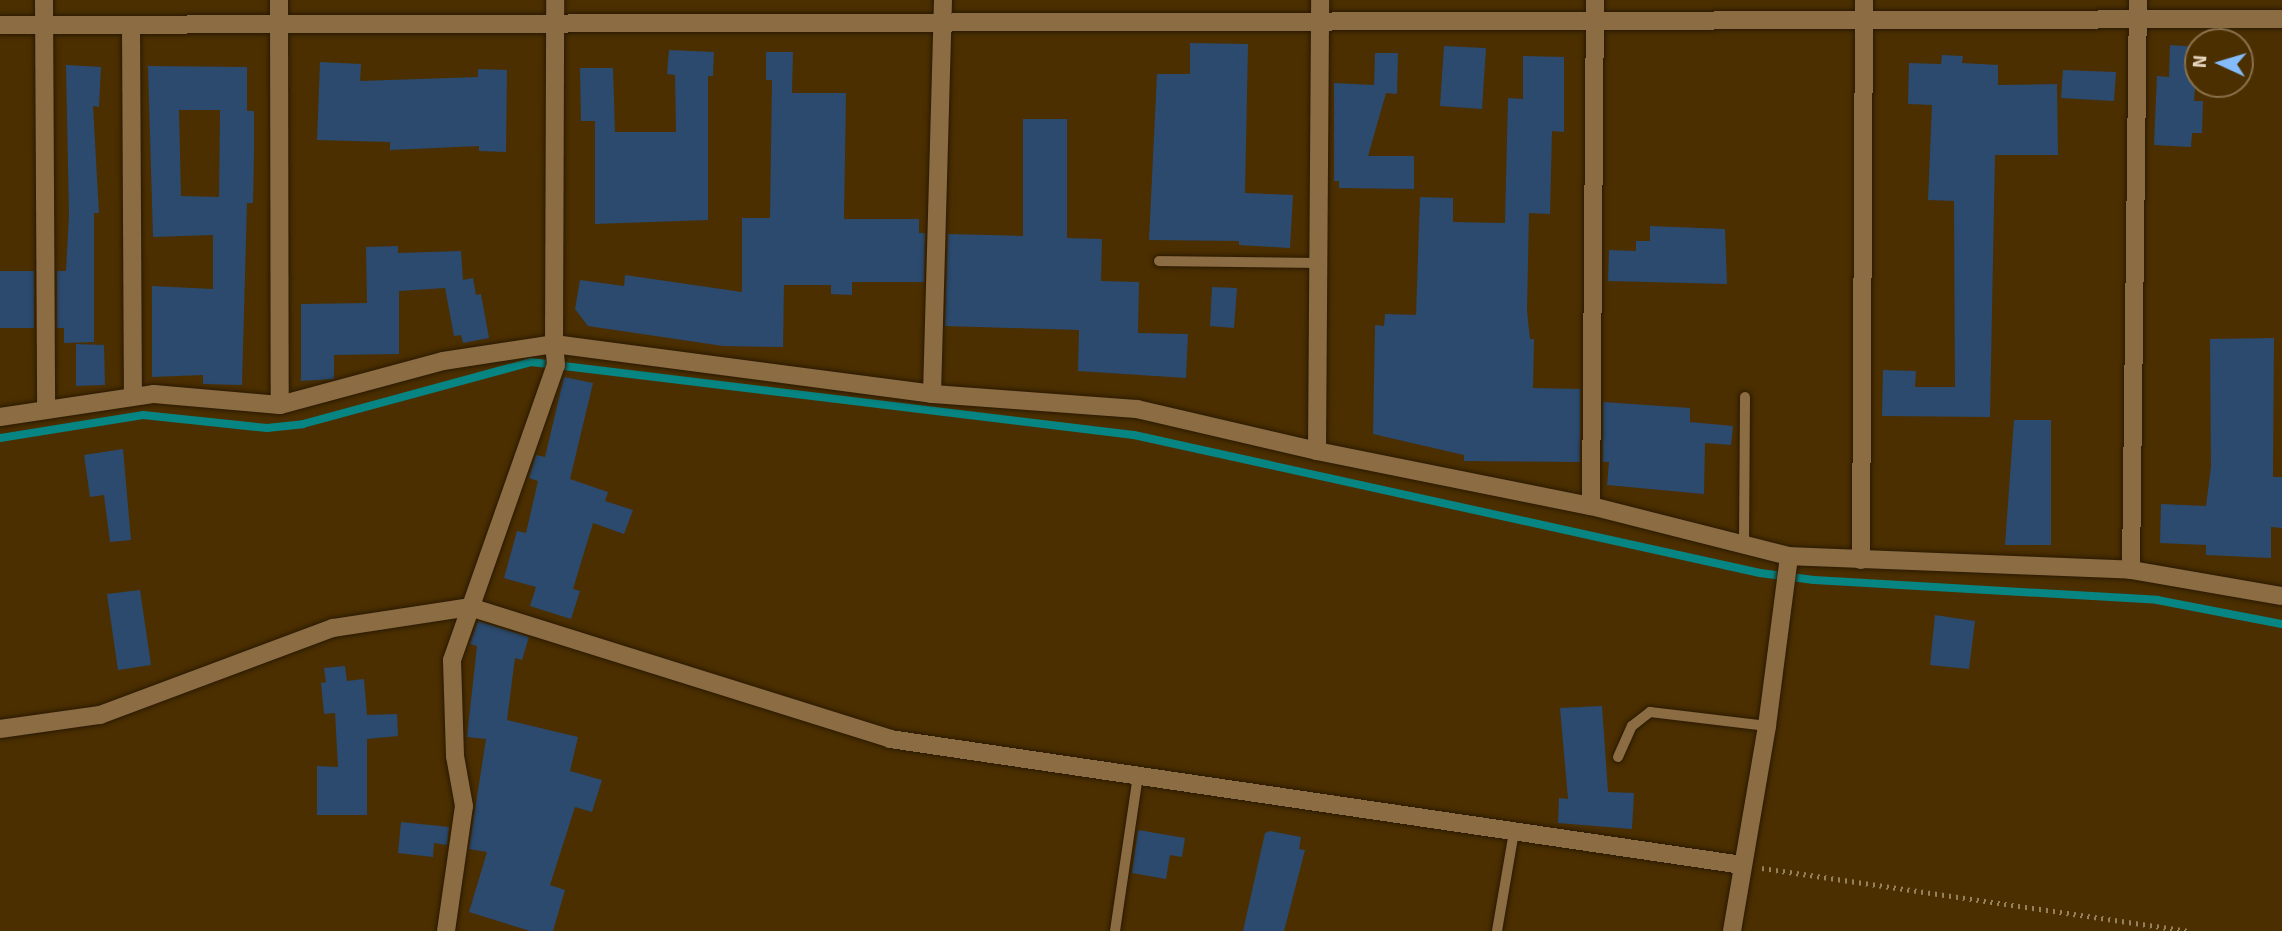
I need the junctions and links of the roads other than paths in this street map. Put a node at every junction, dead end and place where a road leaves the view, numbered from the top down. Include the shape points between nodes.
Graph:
1 (44, 0) edge
2 (279, 0) edge
3 (555, 0) edge
4 (943, 0) edge
5 (1320, 0) edge
6 (1595, 0) edge
7 (1864, 0) edge
8 (2138, 0) edge
9 (2282, 19) edge
10 (2138, 21) junction
11 (1595, 22) junction
12 (1864, 22) junction
13 (943, 23) junction
14 (555, 24) junction
15 (1320, 24) junction
16 (44, 25) junction
17 (0, 26) edge
18 (131, 26) junction
19 (279, 27) junction
20 (1159, 261) dead end
21 (1315, 263) junction
22 (554, 344) junction
23 (932, 394) junction
24 (133, 396) junction
25 (1745, 397) dead end
26 (280, 405) junction
27 (46, 409) junction
28 (0, 417) edge
29 (1317, 451) junction
30 (1591, 506) junction
31 (1744, 544) junction
32 (1789, 556) junction
33 (1861, 560) junction
34 (2131, 570) junction
35 (2282, 596) edge
36 (470, 607) junction
37 (1767, 726) junction
38 (0, 729) edge
39 (1618, 757) dead end
40 (1138, 776) junction
41 (1514, 832) junction
42 (1742, 865) junction
43 (446, 931) edge
44 (1115, 931) edge
45 (1497, 931) edge
46 (1732, 931) edge

1 - 16 street
2 - 19 street
3 - 14 street
4 - 13 street
5 - 15 street
6 - 11 street
7 - 12 street
8 - 10 street
9 - 10 street
10 - 12 street
10 - 34 street
11 - 12 street
11 - 15 street
11 - 30 street
12 - 33 street
13 - 14 street
13 - 15 street
13 - 23 street
14 - 19 street
14 - 22 street
15 - 21 street
16 - 17 street
16 - 18 street
16 - 27 street
18 - 19 street
18 - 24 street
19 - 26 street
20 - 21 lane
21 - 29 street
22 - 23 street
22 - 26 street via 443,361
22 - 36 street via 556,366
23 - 29 street via 1137,408
24 - 26 street
24 - 27 street
25 - 31 lane
27 - 28 street
29 - 30 street
30 - 31 street
31 - 32 street
32 - 33 street
32 - 37 street
33 - 34 street
34 - 35 street
36 - 38 street via 334,628 100,715
36 - 40 street via 890,740
36 - 43 street via 452,660 455,756 464,806
37 - 39 lane via 1650,712 1632,726
37 - 42 street
40 - 41 street
40 - 44 lane
41 - 42 street
41 - 45 lane
42 - 46 street

